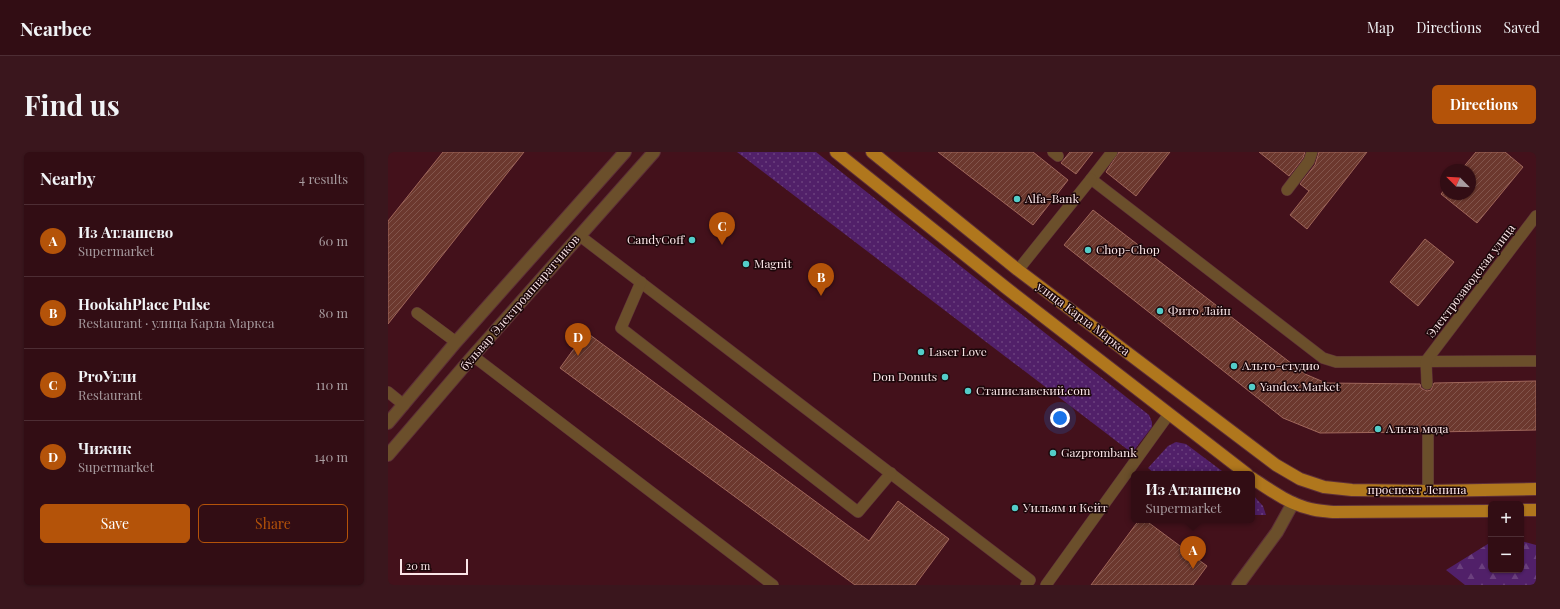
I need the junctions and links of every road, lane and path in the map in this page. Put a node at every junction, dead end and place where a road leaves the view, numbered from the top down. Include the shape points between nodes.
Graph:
1 (625, 152) edge
2 (654, 152) edge
3 (836, 152) edge
4 (872, 152) edge
5 (1112, 152) edge
6 (1312, 152) edge
7 (1091, 178) junction
8 (1286, 190) dead end
9 (1536, 216) edge
10 (580, 236) junction
11 (1018, 270) junction
12 (641, 282) junction
13 (417, 313) dead end
14 (456, 342) junction
15 (474, 356) junction
16 (1426, 361) junction
17 (1536, 362) edge
18 (1427, 384) dead end
19 (388, 392) edge
20 (404, 405) junction
21 (1169, 414) junction
22 (388, 423) edge
23 (1428, 432) dead end
24 (388, 455) edge
25 (1243, 471) edge
26 (892, 473) junction
27 (1255, 480) edge
28 (1300, 480) joint
29 (1536, 489) edge
30 (1428, 491) junction
31 (1293, 502) junction
32 (1488, 510) edge
33 (1524, 510) edge
34 (1536, 510) edge
35 (773, 585) edge
36 (1026, 585) edge
37 (1046, 585) edge
38 (1238, 585) edge

1 - 14 street, бульвар Электроаппаратчиков
2 - 10 street, бульвар Электроаппаратчиков
3 - 21 main road, улица Карла Маркса via 1004,287
4 - 11 main road, улица Карла Маркса
5 - 7 lane
6 - 8 lane via 1309,161
7 - 11 lane
7 - 16 lane via 1324,358 1336,362
9 - 16 lane, Электрозаводская улица
10 - 12 lane
10 - 15 street, бульвар Электроаппаратчиков
11 - 28 main road, улица Карла Маркса via 1276,465
12 - 26 lane
12 - 26 lane via 621,328 858,512
13 - 14 lane
14 - 20 street, бульвар Электроаппаратчиков
15 - 24 street, бульвар Электроаппаратчиков
15 - 35 lane
16 - 17 lane
16 - 18 lane
19 - 20 lane
20 - 22 street, бульвар Электроаппаратчиков
21 - 25 main road, улица Карла Маркса
21 - 37 lane
23 - 30 lane
26 - 36 lane via 1030,580
27 - 31 main road
28 - 30 main road, проспект Ленина via 1324,487 1345,489
29 - 30 main road, проспект Ленина
31 - 32 main road, проспект Ленина via 1310,509 1333,512
31 - 38 street via 1277,532
33 - 34 main road

